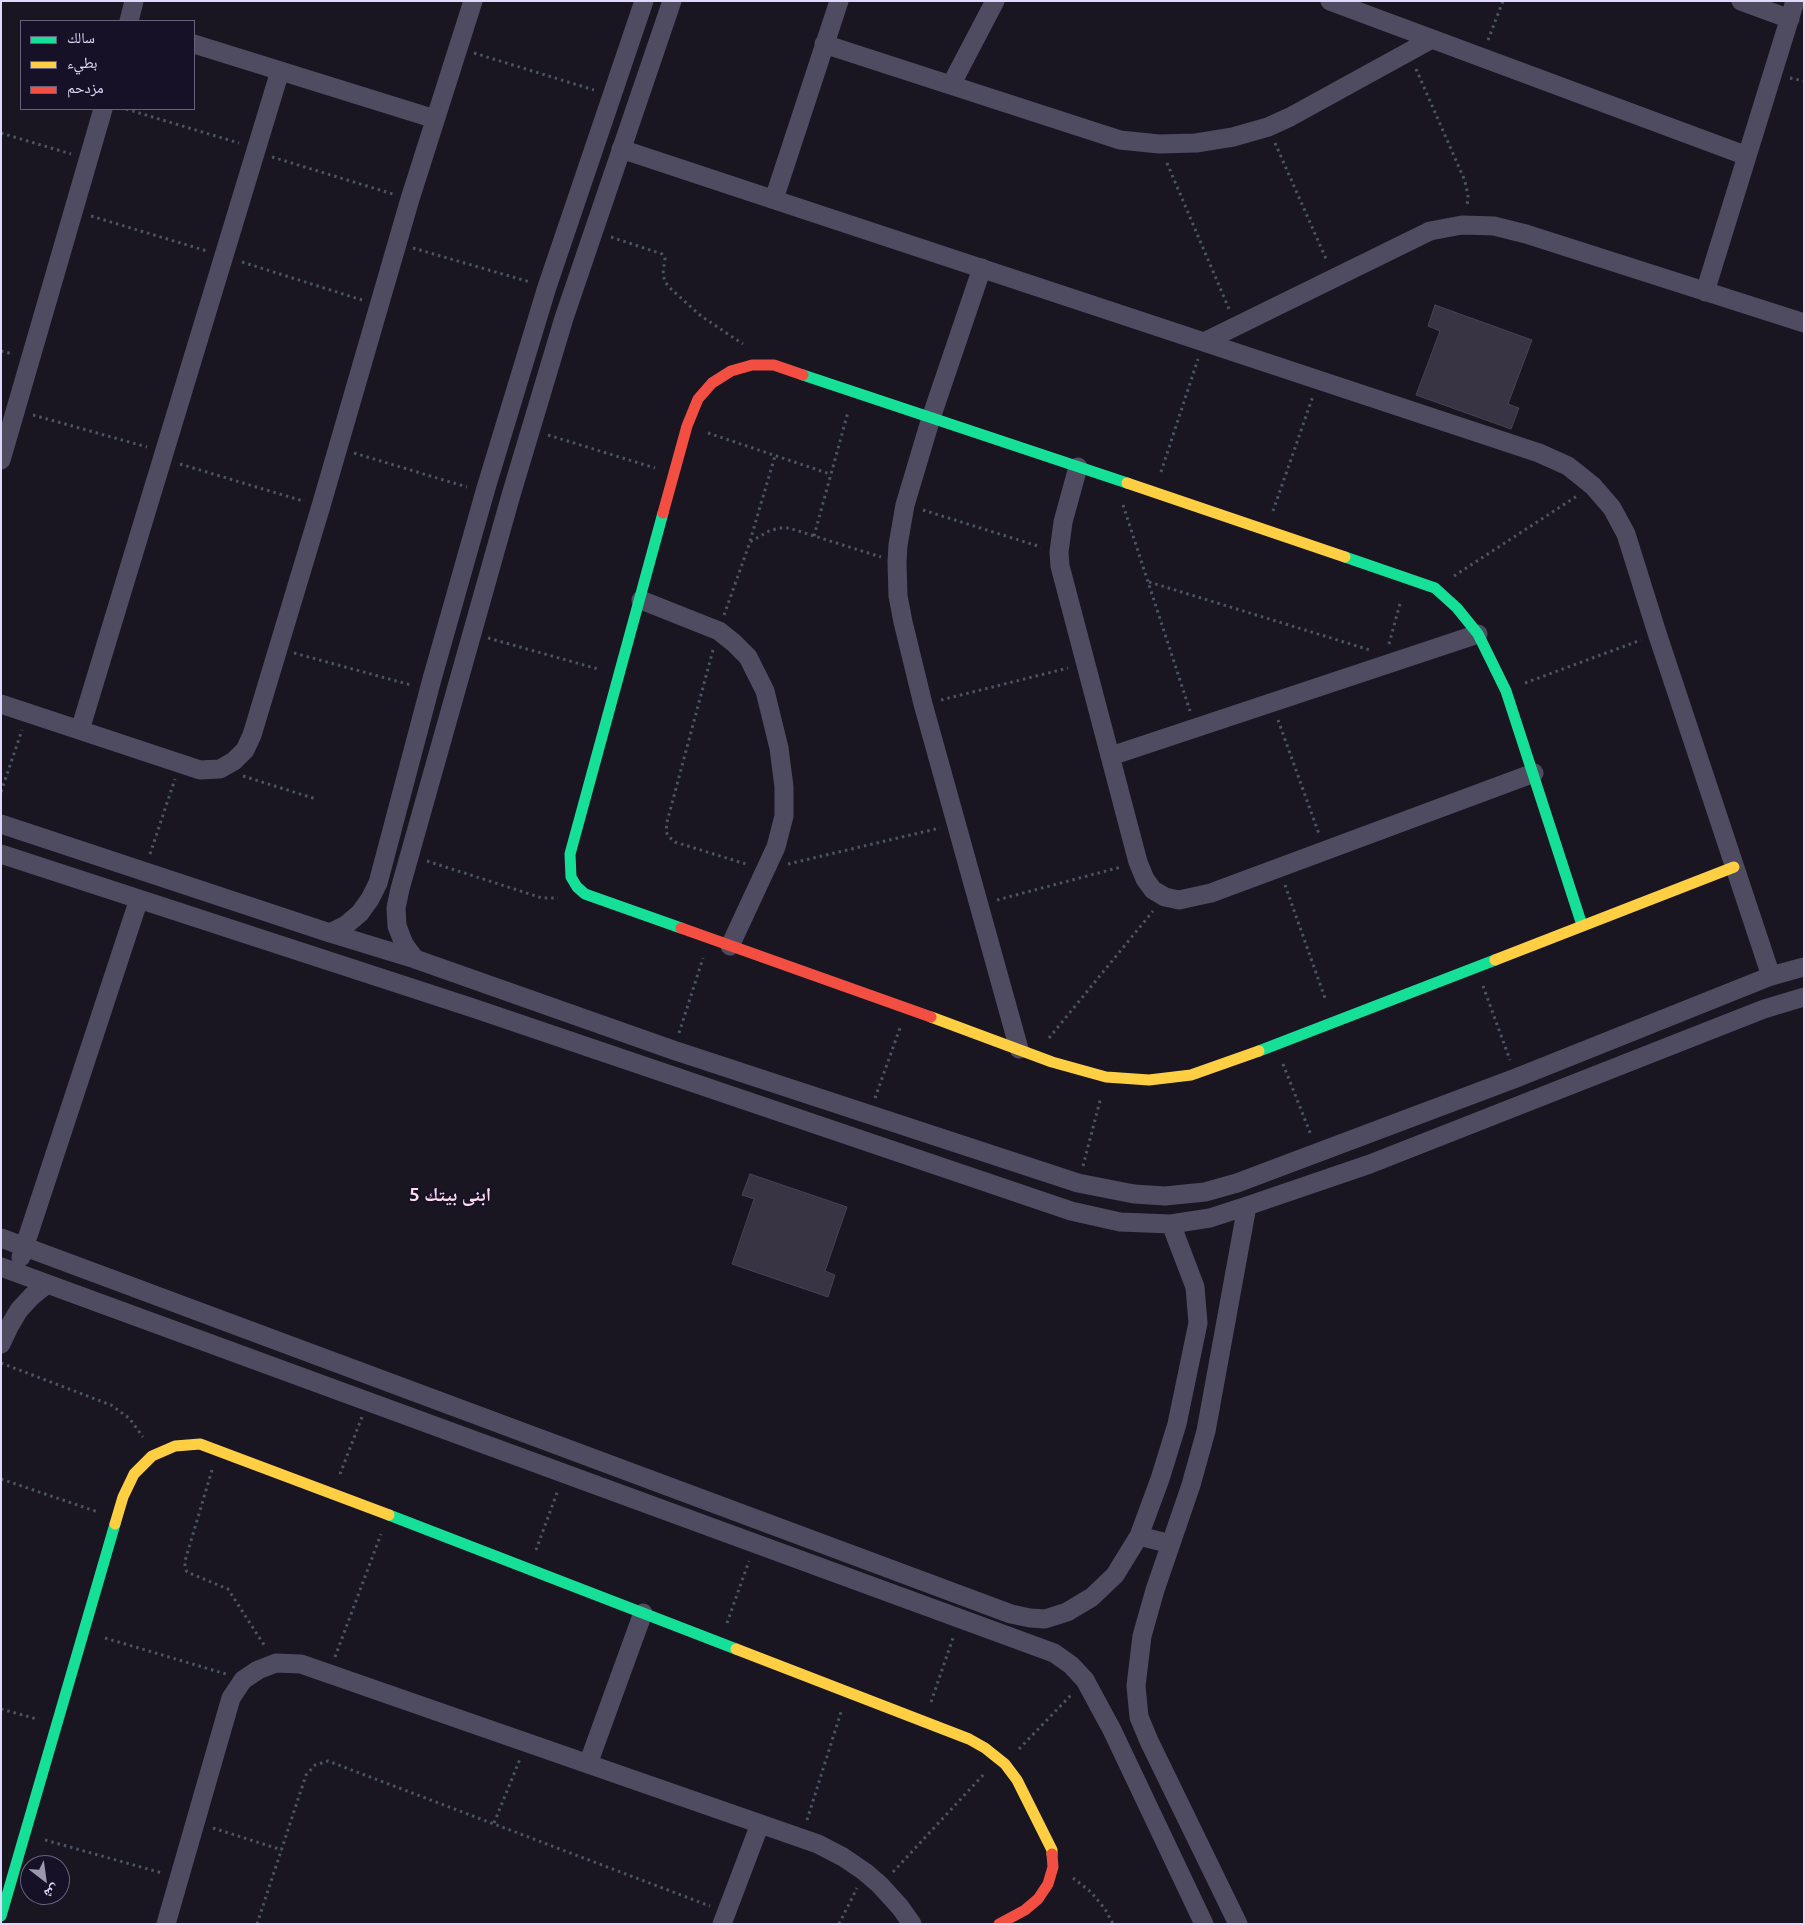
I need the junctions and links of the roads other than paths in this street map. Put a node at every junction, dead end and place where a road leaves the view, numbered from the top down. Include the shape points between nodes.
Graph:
1 (134, 1) edge
2 (473, 1) edge
3 (644, 1) edge
4 (672, 1) edge
5 (839, 1) edge
6 (995, 1) edge
7 (1330, 1) edge
8 (1741, 1) edge
9 (1795, 1) edge
10 (1790, 19) junction
11 (129, 20) edge
12 (1432, 39) junction
13 (195, 44) edge
14 (824, 44) junction
15 (280, 71) junction
16 (951, 85) junction
17 (103, 110) edge
18 (435, 119) junction
19 (621, 148) junction
20 (1747, 156) junction
21 (774, 199) junction
22 (982, 268) junction
23 (1705, 292) junction
24 (1804, 323) edge
25 (1204, 342) junction
26 (931, 418) junction
27 (1, 460) edge
28 (1078, 468) junction
29 (486, 490) junction
30 (511, 495) junction
31 (641, 600) junction
32 (1478, 634) junction
33 (430, 685) junction
34 (458, 687) junction
35 (1, 704) edge
36 (80, 730) junction
37 (1111, 756) junction
38 (1534, 773) junction
39 (1, 824) edge
40 (1, 854) edge
41 (1734, 867) junction
42 (378, 883) junction
43 (400, 889) junction
44 (139, 899) junction
45 (1582, 925) junction
46 (330, 933) junction
47 (730, 946) junction
48 (415, 959) junction
49 (1804, 967) edge
50 (1771, 976) junction
51 (1804, 997) edge
52 (1027, 1052) junction
53 (1247, 1206) junction
54 (1171, 1224) junction
55 (1, 1238) edge
56 (24, 1246) junction
57 (8, 1270) edge
58 (47, 1284) junction
59 (1, 1344) edge
60 (292, 1346) junction
61 (284, 1372) junction
62 (1139, 1536) junction
63 (1172, 1544) junction
64 (643, 1613) junction
65 (1030, 1618) junction
66 (1022, 1640) junction
67 (1139, 1717) junction
68 (1112, 1730) junction
69 (588, 1764) junction
70 (760, 1824) junction
71 (1, 1916) edge
72 (725, 1918) edge
73 (170, 1922) edge
74 (912, 1924) edge
75 (999, 1924) edge
76 (1204, 1924) edge
77 (1238, 1924) edge

1 - 11 street
2 - 18 street
3 - 29 street via 547,287
4 - 19 street
5 - 14 street
6 - 16 street
7 - 12 street
8 - 10 street
9 - 10 street
10 - 20 street
12 - 16 street via 1290,117 1232,137 1196,143 1120,140
12 - 20 street
13 - 15 street
14 - 16 street
14 - 21 street
15 - 18 street
15 - 36 street
17 - 27 street
18 - 36 street via 245,750 220,769 200,770
19 - 21 street
19 - 30 street
20 - 23 street
21 - 22 street
22 - 25 street
22 - 26 street
23 - 24 street
23 - 25 street via 1526,234 1494,226 1462,225 1430,231
25 - 41 street via 1538,453 1568,466 1593,486 1612,508 1626,534
26 - 28 street
26 - 31 street via 774,365 752,365 731,371 712,383 698,400 687,426
26 - 52 street via 905,504 897,562 898,596 923,704 980,904
28 - 32 street via 1435,588
28 - 37 street via 1063,522 1059,552 1064,585
29 - 30 street
29 - 33 street
30 - 34 street
31 - 47 street via 718,631 748,657 765,691 779,748 784,816 776,847
31 - 47 street via 570,854 571,877 585,894
32 - 37 street via 1394,657
32 - 38 street via 1506,691
33 - 34 street
33 - 42 street
34 - 43 street
35 - 36 street
37 - 38 street via 1145,879 1153,890 1179,900 1211,893
38 - 45 street
39 - 46 street
40 - 44 street
41 - 45 street
41 - 50 street
42 - 43 street
42 - 46 street via 360,913
43 - 48 street via 396,908 398,926 404,944
44 - 54 street via 482,1011 1070,1211 1120,1222
44 - 56 street
45 - 52 street via 1191,1075 1149,1080 1106,1077
46 - 48 street
47 - 52 street
48 - 50 street via 674,1050 1078,1183 1134,1194 1165,1196 1205,1192 1237,1183 1516,1078
49 - 50 street
51 - 53 street via 1764,1009 1370,1164
53 - 54 street via 1210,1218
53 - 63 street via 1206,1431
54 - 62 street via 1195,1287 1198,1323 1177,1424
55 - 56 street
56 - 57 street
56 - 60 street
57 - 58 street
58 - 59 street via 19,1310
58 - 61 street
60 - 61 street
60 - 65 street via 1010,1614
61 - 66 street
62 - 63 street
62 - 65 street via 1115,1575 1092,1597 1067,1612 1045,1619
63 - 67 street via 1142,1636 1136,1686
64 - 69 street
64 - 71 street via 200,1444 175,1446 152,1456 134,1474 123,1497
64 - 75 street via 970,1739 1002,1761 1017,1780 1052,1850 1053,1868 1038,1899
65 - 66 street
66 - 68 street via 1054,1653 1071,1665 1085,1680
67 - 68 street
67 - 77 street
68 - 76 street
69 - 70 street
69 - 73 street via 301,1664 276,1663 243,1680 231,1698 179,1878
70 - 72 street
70 - 74 street via 818,1844 843,1857 880,1885

